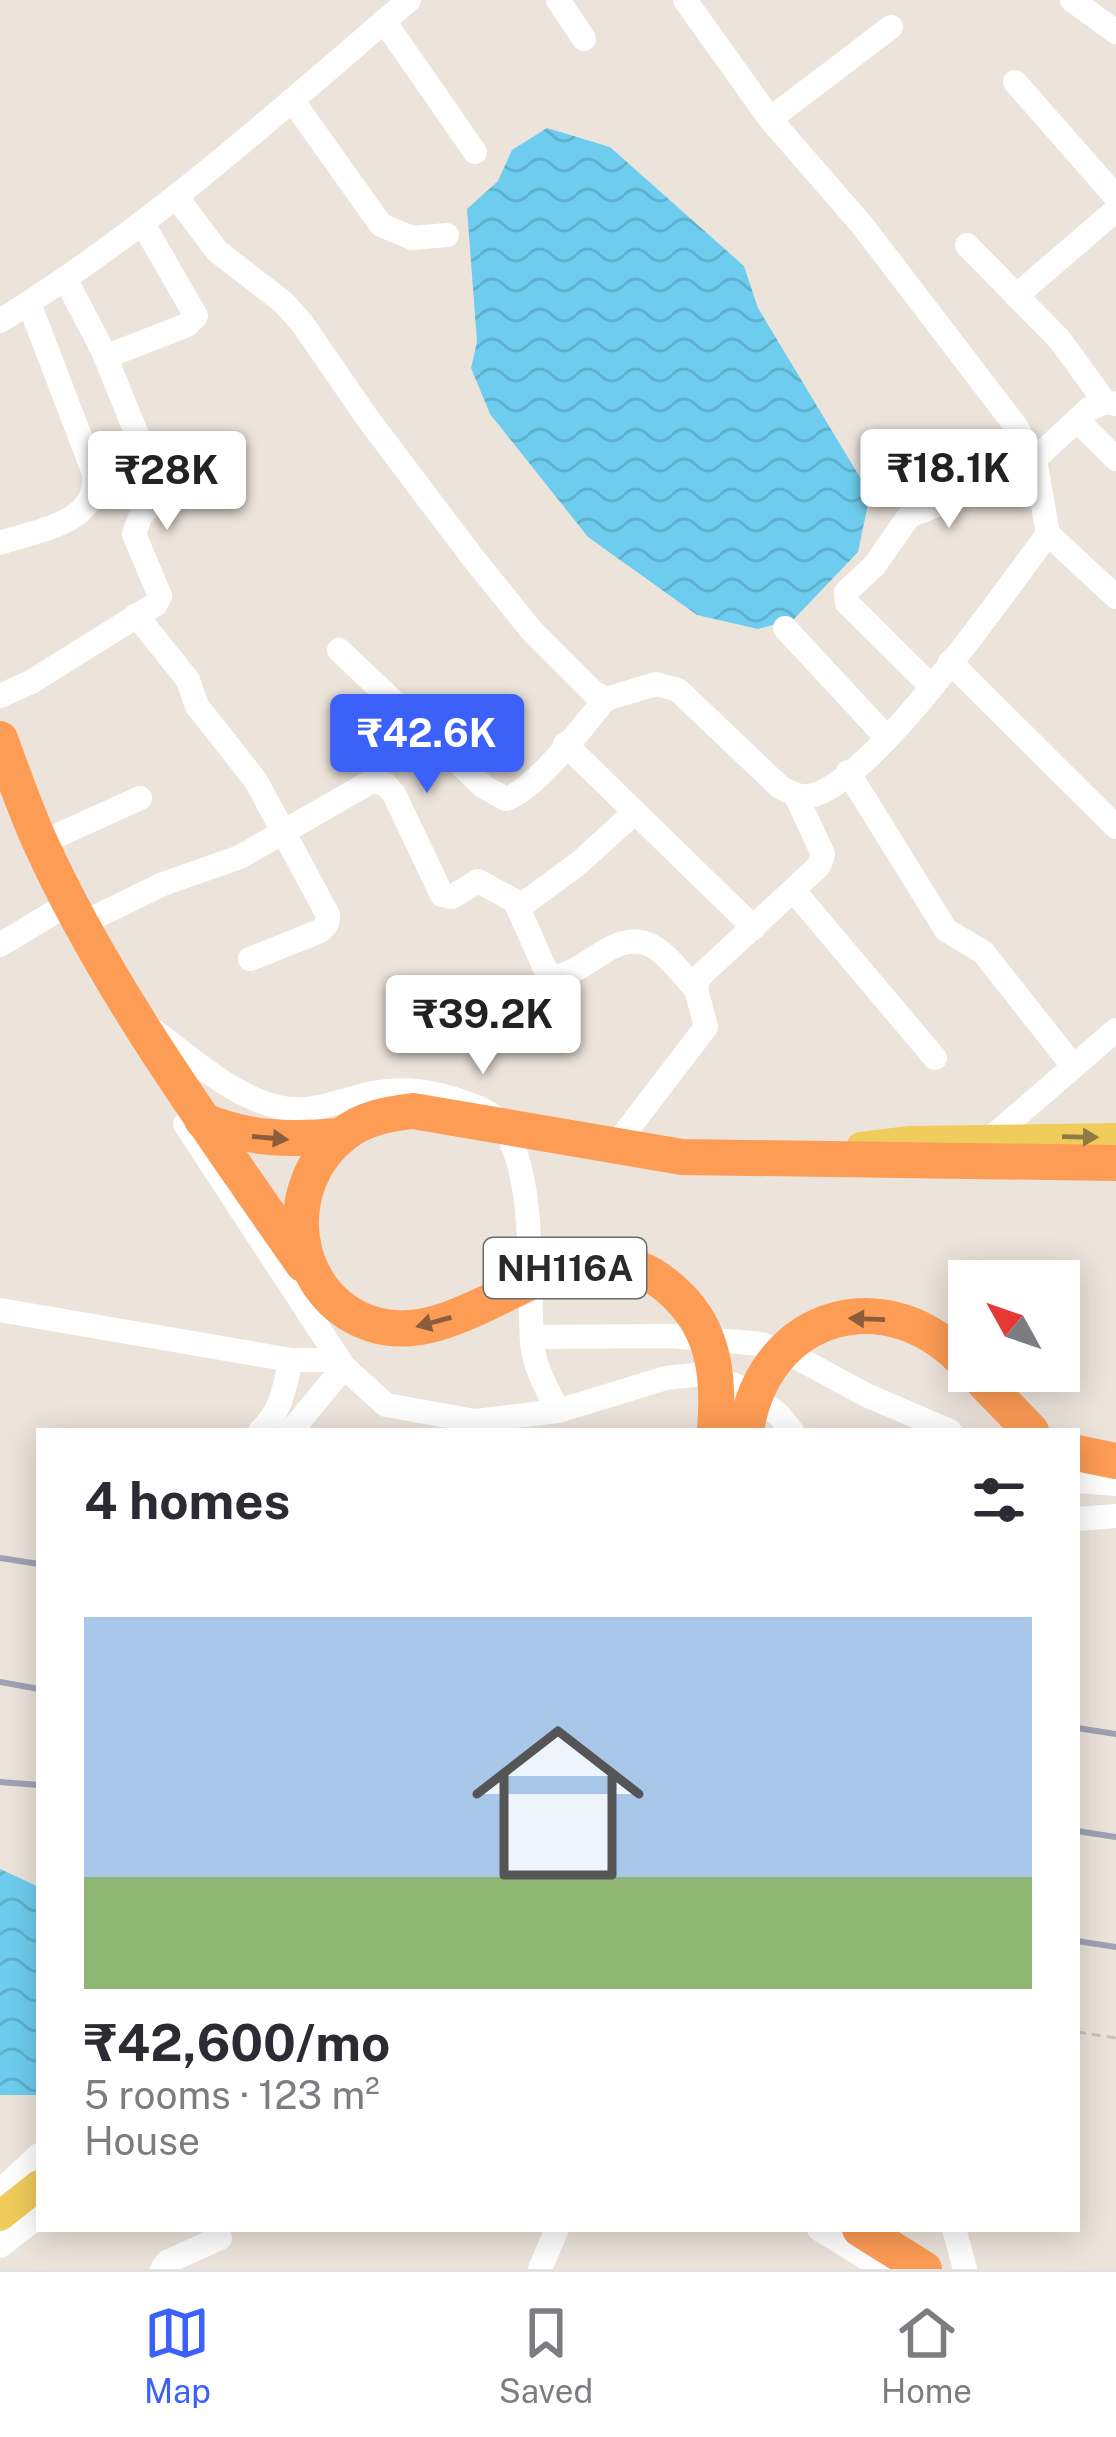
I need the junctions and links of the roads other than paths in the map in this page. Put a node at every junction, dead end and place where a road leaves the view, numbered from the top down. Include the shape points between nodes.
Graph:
1 (409, 0) edge
2 (558, 0) edge
3 (685, 0) edge
4 (1072, 0) edge
5 (384, 22) junction
6 (891, 27) dead end
7 (1116, 32) edge
8 (584, 39) dead end
9 (1015, 82) dead end
10 (292, 100) junction
11 (770, 118) junction
12 (475, 152) dead end
13 (1116, 197) edge
14 (178, 199) junction
15 (1116, 210) edge
16 (143, 224) junction
17 (447, 235) dead end
18 (967, 245) dead end
19 (66, 280) junction
20 (1016, 296) junction
21 (29, 303) junction
22 (0, 321) edge
23 (105, 357) junction
24 (1111, 403) edge
25 (1077, 420) junction
26 (1035, 459) junction
27 (1116, 459) edge
28 (1048, 534) junction
29 (0, 543) edge
30 (1116, 597) edge
31 (136, 615) junction
32 (785, 628) dead end
33 (339, 650) dead end
34 (950, 662) junction
35 (931, 686) junction
36 (0, 696) edge
37 (605, 699) junction
38 (887, 738) junction
39 (0, 739) edge
40 (565, 745) junction
41 (848, 772) junction
42 (796, 796) junction
43 (140, 798) dead end
44 (635, 812) junction
45 (1116, 827) edge
46 (287, 833) junction
47 (41, 843) junction
48 (794, 891) junction
49 (518, 908) junction
50 (77, 912) junction
51 (754, 928) junction
52 (0, 946) edge
53 (250, 959) dead end
54 (696, 989) junction
55 (138, 1016) junction
56 (1116, 1030) edge
57 (935, 1058) dead end
58 (1073, 1066) junction
59 (202, 1120) junction
60 (501, 1124) junction
61 (341, 1136) junction
62 (992, 1138) junction
63 (1116, 1138) edge
64 (615, 1146) junction
65 (797, 1161) junction
66 (1116, 1163) edge
67 (315, 1281) junction
68 (0, 1310) edge
69 (532, 1337) junction
70 (948, 1349) edge
71 (291, 1360) junction
72 (342, 1364) junction
73 (993, 1392) edge
74 (558, 1411) junction
75 (459, 1425) edge
76 (262, 1428) edge
77 (293, 1428) edge
78 (715, 1428) edge
79 (746, 1428) edge
80 (789, 1428) edge
81 (943, 1428) edge
82 (1028, 1428) edge
83 (1080, 1454) edge
84 (1116, 1461) edge
85 (1080, 1481) edge
86 (1116, 1484) edge
87 (1116, 1516) edge
88 (1080, 1519) edge
89 (36, 2158) edge
90 (36, 2187) edge
91 (0, 2191) edge
92 (0, 2216) edge
93 (36, 2218) edge
94 (556, 2232) edge
95 (824, 2232) edge
96 (865, 2232) edge
97 (956, 2232) edge
98 (220, 2238) dead end
99 (0, 2246) edge
100 (970, 2265) edge
101 (542, 2266) edge
102 (162, 2269) edge
103 (515, 2269) edge
104 (884, 2269) edge
105 (924, 2269) edge

1 - 5 street
2 - 8 street
3 - 11 street
4 - 7 street
5 - 10 street
5 - 12 street
6 - 11 street
9 - 13 street
10 - 14 street
10 - 17 street via 382,225 412,238
11 - 26 street via 1016,424
14 - 16 street
14 - 37 street via 218,251 302,323 472,558 532,631
15 - 20 street
16 - 19 street
16 - 23 street via 196,316
18 - 20 street
19 - 21 street
19 - 23 street
20 - 24 street
21 - 22 street
21 - 29 street via 96,490 73,518
23 - 31 street via 157,484 134,534 160,596
24 - 25 street
25 - 26 street
25 - 27 street
26 - 28 street
26 - 35 street via 909,516 846,592 847,603
28 - 30 street
28 - 34 street
31 - 36 street
31 - 46 street
32 - 38 street
33 - 40 street via 496,796 518,795
34 - 35 street
34 - 45 street
35 - 38 street
37 - 40 street
37 - 42 street via 656,684 678,690
38 - 41 street
39 - 47 highway, NH116A
40 - 44 street
41 - 42 street via 814,795
41 - 58 street via 946,930 983,952
42 - 48 street via 823,854
43 - 47 street
44 - 49 street
44 - 51 street
46 - 49 street via 372,781 385,784 442,895 478,881
46 - 50 street
46 - 53 street via 327,924
47 - 50 highway, NH116A
48 - 51 street
48 - 57 street
49 - 54 street via 538,960 555,977 627,940 646,941
50 - 52 street
50 - 55 highway, NH116A
51 - 54 street
54 - 64 street via 706,1028 700,1040
55 - 59 highway, NH116A
55 - 60 street via 261,1102 315,1108 409,1090 480,1108
55 - 72 street via 144,1061
56 - 58 street
58 - 62 street
59 -> 61 highway via 258,1138
59 - 67 highway, NH116A
60 - 61 highway via 413,1111 371,1119
60 - 64 highway
60 - 69 street via 530,1226
61 - 67 highway via 304,1194 301,1237
62 -> 63 main road
62 - 65 main road via 895,1142
64 - 65 highway
65 - 66 highway
78 -> 67 highway, NH116A via 716,1365 706,1335 674,1290 644,1272 574,1264 450,1318 395,1329 350,1315
68 - 71 street
69 - 74 street
69 - 81 street via 761,1344
70 -> 79 highway via 895,1320 831,1321 803,1333 766,1368
71 - 72 street
71 - 76 street via 280,1405
72 - 75 street via 386,1405
72 - 77 street
73 - 82 highway
74 - 75 street
74 - 80 street via 666,1378 704,1375 746,1389
83 - 84 highway
85 - 86 street
87 - 88 street
89 - 91 street
90 - 92 main road
93 - 99 street
94 - 101 street
95 - 104 street
96 - 105 highway
97 - 100 street
98 - 102 street
101 - 103 street

